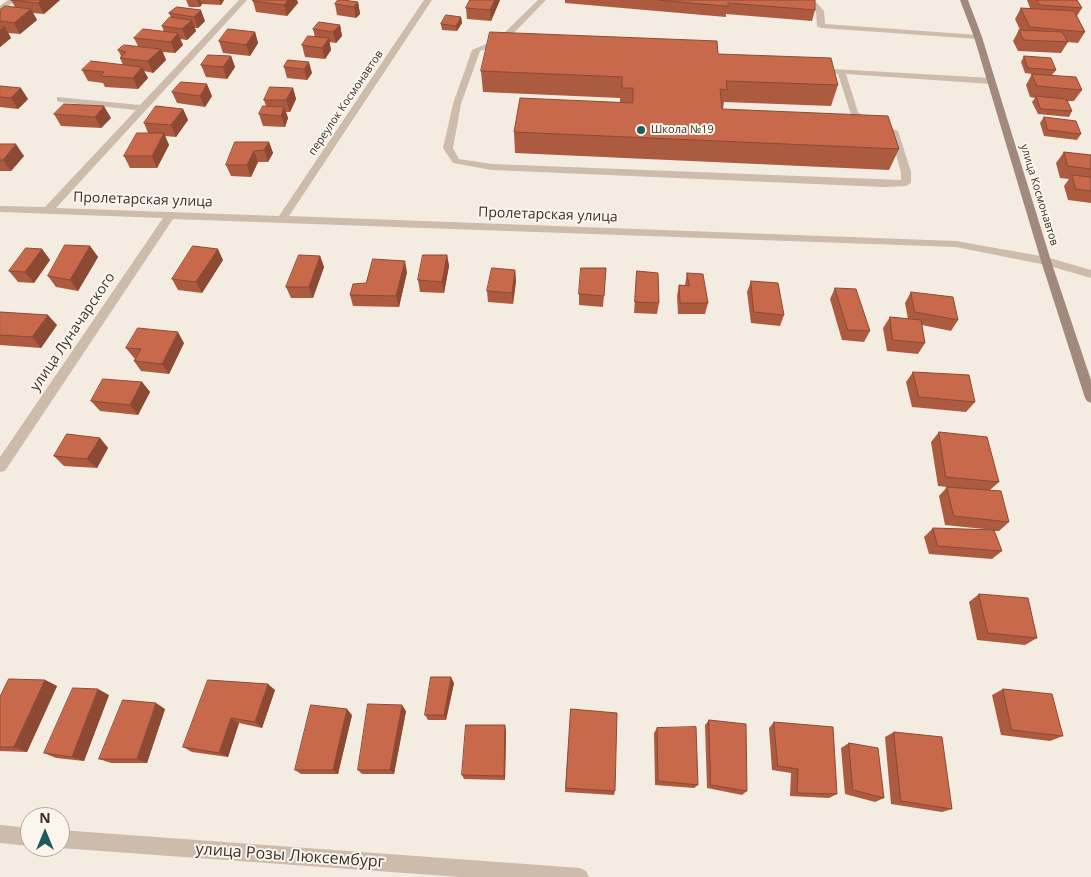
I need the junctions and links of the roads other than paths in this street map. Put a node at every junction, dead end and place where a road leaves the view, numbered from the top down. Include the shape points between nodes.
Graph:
1 (13, 0) edge
2 (243, 0) edge
3 (428, 0) edge
4 (542, 0) edge
5 (766, 0) edge
6 (964, 0) edge
7 (0, 10) edge
8 (978, 37) junction
9 (813, 70) edge
10 (840, 72) junction
11 (991, 81) junction
12 (60, 99) dead end
13 (143, 108) junction
14 (0, 209) edge
15 (47, 211) junction
16 (171, 214) junction
17 (284, 218) junction
18 (1046, 261) junction
19 (1091, 274) edge
20 (1091, 398) edge
21 (0, 467) edge
22 (0, 834) edge
23 (20, 835) edge
24 (70, 840) edge
25 (580, 877) edge

1 - 7 street
2 - 13 street
3 - 17 street, переулок Космонавтов
4 - 10 street via 506,40 476,50 457,104 448,148 456,161 502,168 906,183 894,131 863,120 854,112
5 - 8 street via 813,4 820,11 821,26
6 - 8 street, улица Космонавтов
8 - 11 street, улица Космонавтов
9 - 10 street
10 - 11 street
11 - 18 street, улица Космонавтов
12 - 13 street
13 - 15 street
14 - 15 street, Пролетарская улица
15 - 16 street, Пролетарская улица
16 - 17 street, Пролетарская улица
16 - 21 street, улица Луначарского
17 - 18 street, Пролетарская улица via 956,244
18 - 19 street, Пролетарская улица
18 - 20 street, улица Космонавтов
22 - 23 street
24 - 25 street, улица Розы Люксембург

